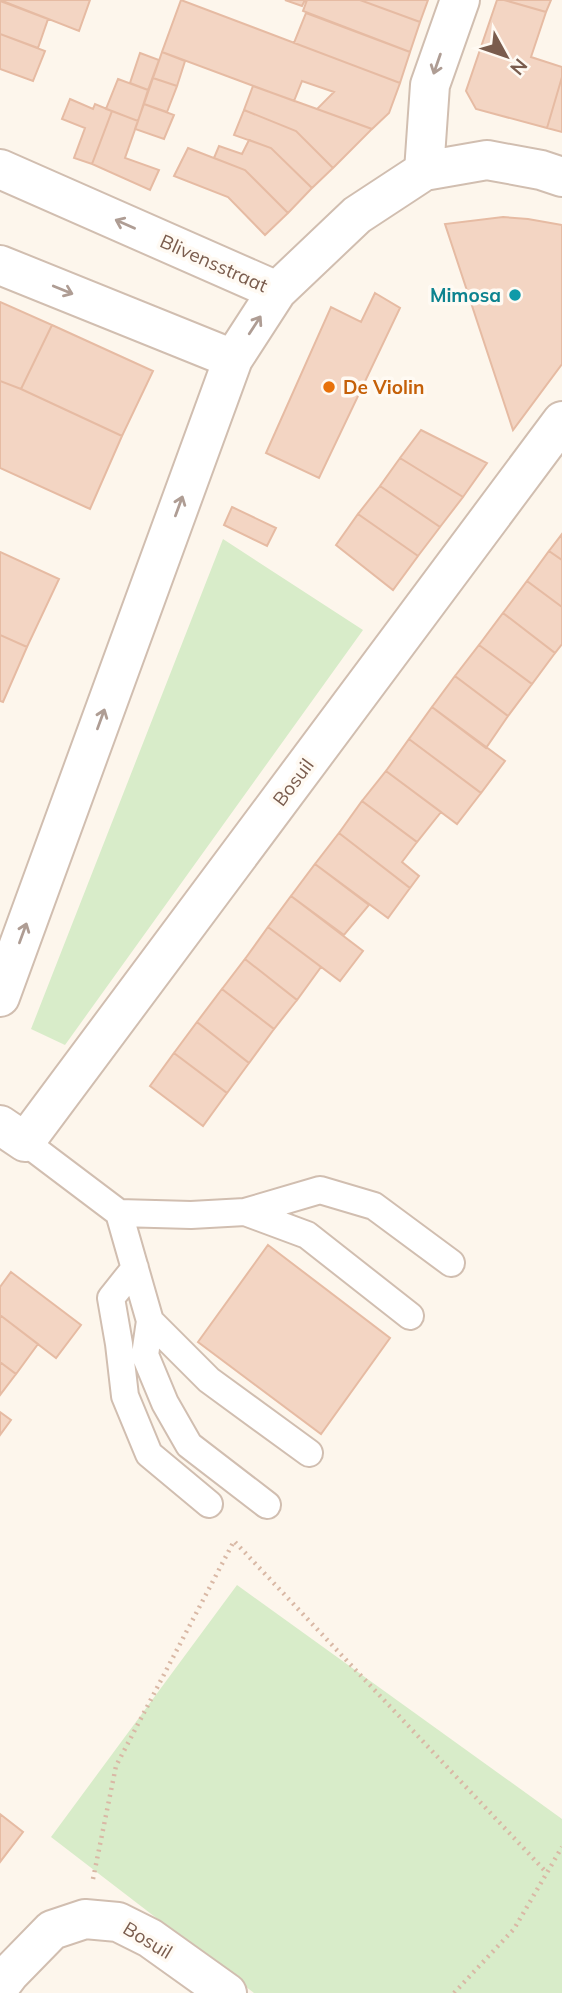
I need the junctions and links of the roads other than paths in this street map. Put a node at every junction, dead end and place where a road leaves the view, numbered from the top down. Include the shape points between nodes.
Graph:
1 (460, 0) edge
2 (0, 169) edge
3 (424, 171) junction
4 (562, 177) edge
5 (0, 265) edge
6 (277, 291) junction
7 (233, 359) junction
8 (562, 421) edge
9 (0, 997) edge
10 (12, 1134) edge
11 (245, 1212) junction
12 (119, 1213) junction
13 (451, 1263) dead end
14 (135, 1268) junction
15 (410, 1316) dead end
16 (150, 1321) junction
17 (309, 1452) dead end
18 (209, 1504) dead end
19 (267, 1505) dead end
20 (0, 1986) edge
21 (227, 1993) edge

1 -> 3 street via 430,85
6 -> 2 street, Blivensstraat
3 - 4 street via 487,160
3 - 6 street via 357,215
5 -> 7 street
7 -> 6 street, Blivensstraat
9 -> 7 street
8 - 10 street, Bosuil
10 - 12 lane, Bosuil
11 - 12 lane
11 - 13 lane via 320,1190 374,1206
11 - 15 lane via 307,1235
12 - 14 lane
14 - 16 lane
14 - 18 lane via 111,1298 125,1396 149,1454
16 - 17 lane via 209,1380
16 - 19 lane via 145,1355 190,1446
20 - 21 street, Bosuil via 52,1930 85,1919 118,1922 150,1938

